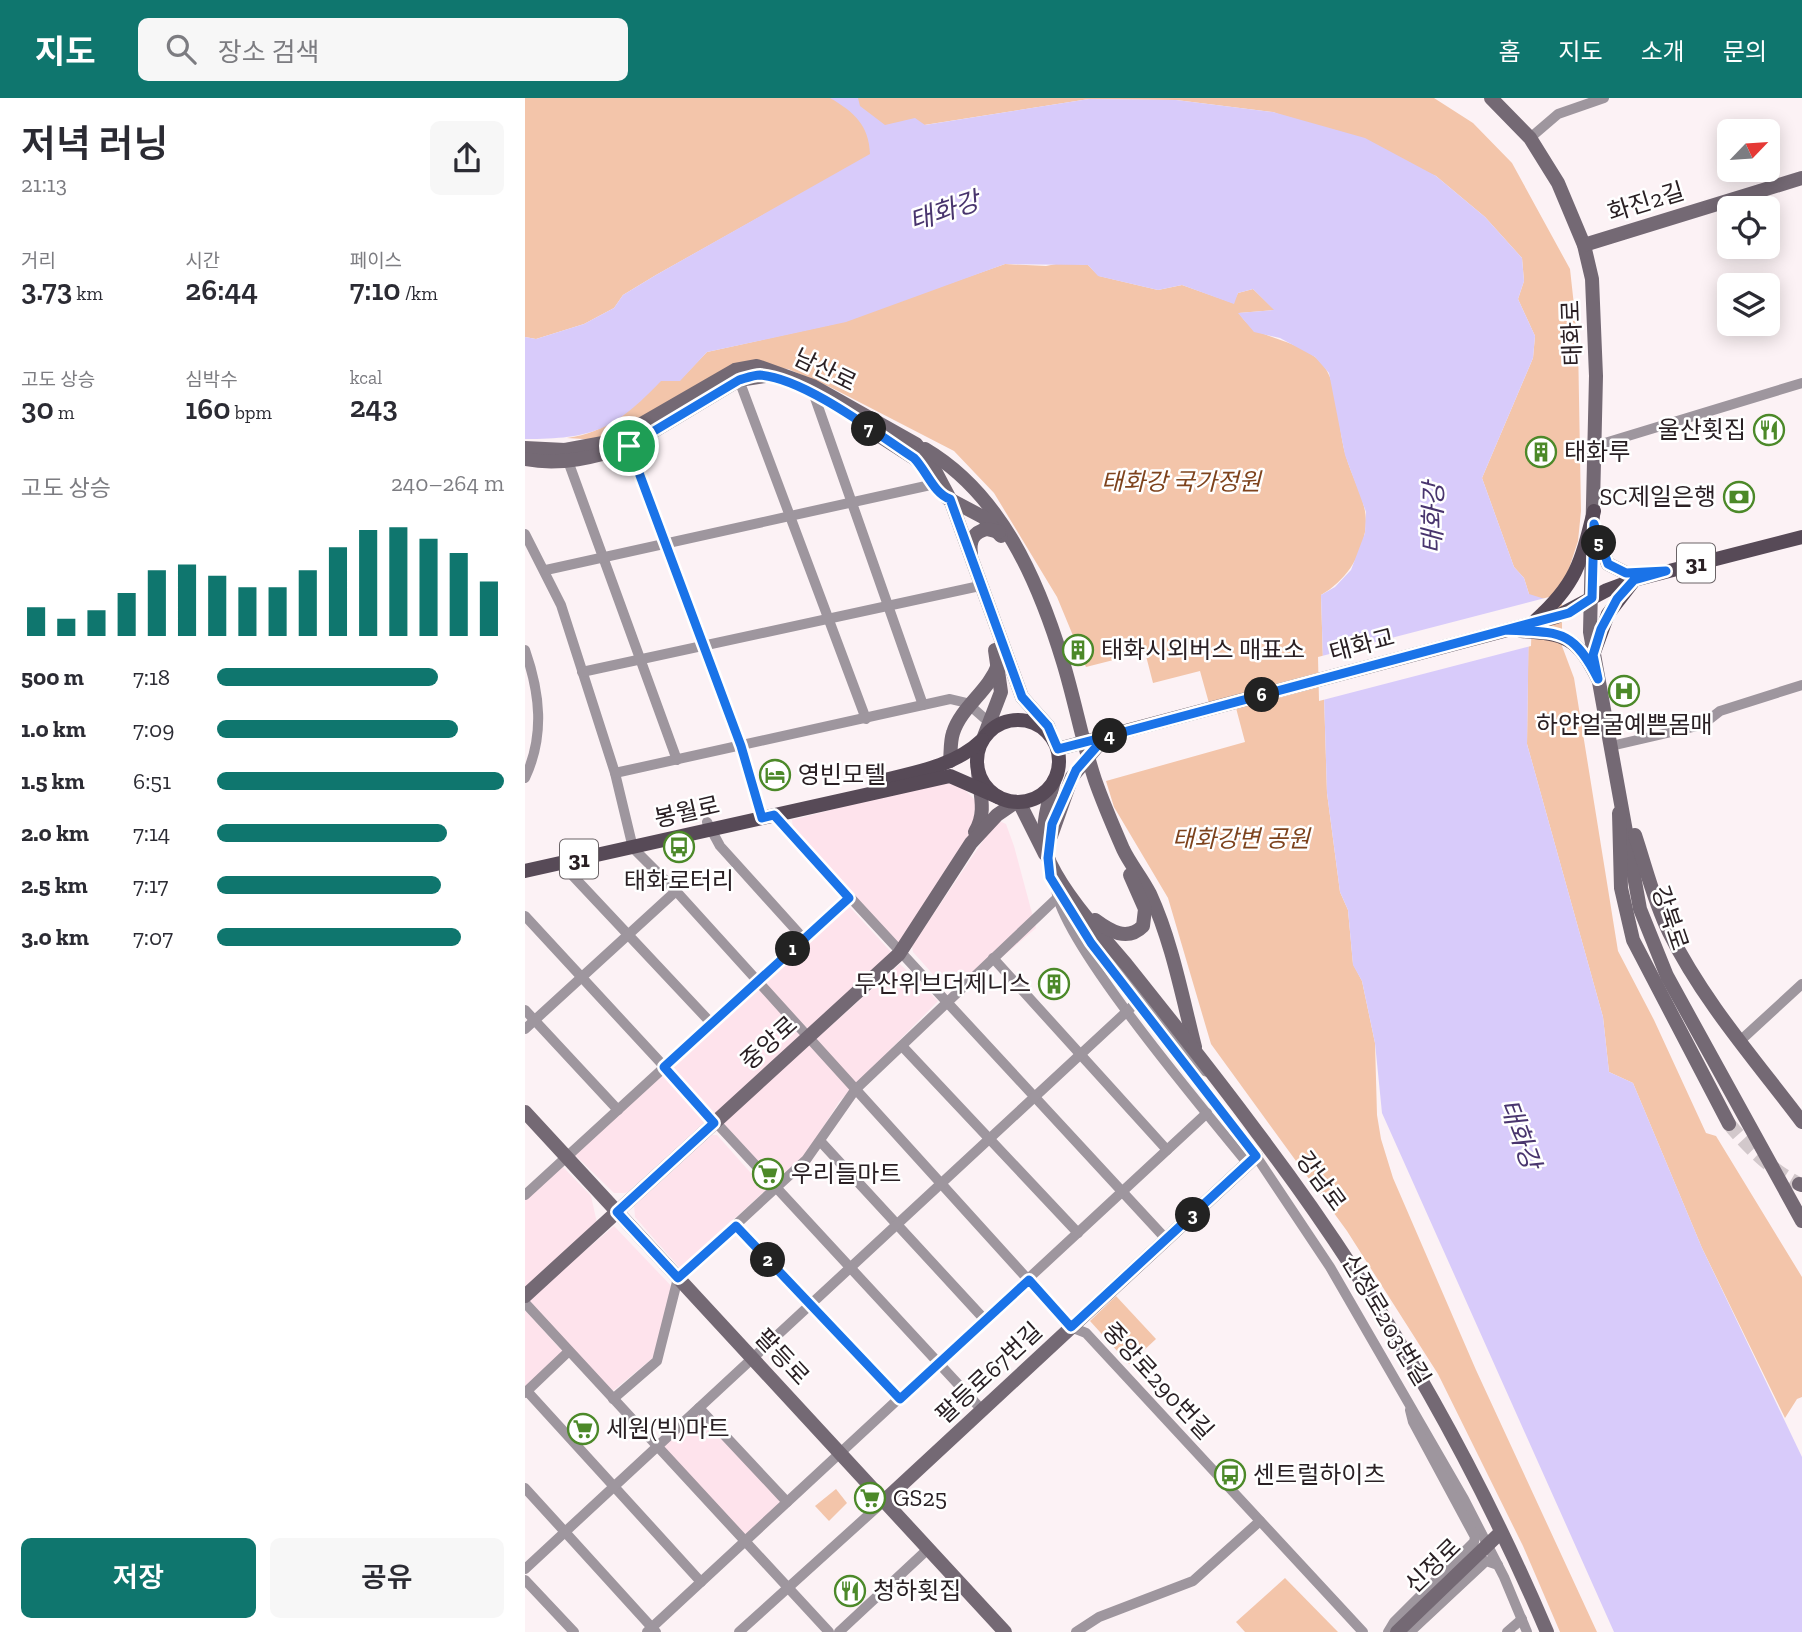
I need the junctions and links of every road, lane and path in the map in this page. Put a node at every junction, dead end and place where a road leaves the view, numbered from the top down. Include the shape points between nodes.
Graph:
1 (1491, 98) edge
2 (1604, 98) edge
3 (1530, 138) junction
4 (1802, 178) edge
5 (1584, 245) junction
6 (739, 380) junction
7 (1802, 383) edge
8 (814, 394) junction
9 (916, 444) junction
10 (629, 446) junction
11 (1595, 446) junction
12 (525, 448) edge
13 (525, 459) edge
14 (568, 461) junction
15 (936, 487) junction
16 (983, 496) junction
17 (854, 502) junction
18 (948, 504) junction
19 (791, 516) junction
20 (1594, 518) junction
21 (999, 532) junction
22 (525, 534) edge
23 (1802, 537) edge
24 (666, 544) junction
25 (605, 557) junction
26 (973, 565) junction
27 (546, 570) junction
28 (1666, 571) junction
29 (1634, 580) junction
30 (1032, 583) junction
31 (975, 587) junction
32 (1592, 598) junction
33 (890, 605) junction
34 (1555, 611) junction
35 (829, 618) junction
36 (1505, 630) junction
37 (704, 646) junction
38 (525, 650) edge
39 (1593, 655) junction
40 (641, 659) junction
41 (998, 663) junction
42 (583, 676) junction
43 (1598, 679) junction
44 (1802, 685) edge
45 (923, 705) junction
46 (972, 707) junction
47 (866, 719) junction
48 (992, 724) junction
49 (1105, 737) junction
50 (983, 740) junction
51 (1060, 744) junction
52 (741, 746) junction
53 (1611, 747) junction
54 (677, 760) junction
55 (950, 761) junction
56 (978, 772) junction
57 (615, 774) junction
58 (525, 778) edge
59 (1054, 780) junction
60 (1620, 788) junction
61 (980, 791) junction
62 (998, 797) junction
63 (1016, 802) junction
64 (765, 814) junction
65 (708, 826) junction
66 (971, 843) junction
67 (633, 844) junction
68 (1124, 850) junction
69 (567, 862) junction
70 (1050, 862) junction
71 (525, 863) edge
72 (525, 871) edge
73 (1056, 887) junction
74 (676, 891) junction
75 (849, 898) junction
76 (1056, 899) junction
77 (1080, 913) junction
78 (525, 916) edge
79 (628, 933) junction
80 (804, 939) junction
81 (899, 954) junction
82 (993, 958) junction
83 (581, 976) junction
84 (757, 981) junction
85 (1802, 984) edge
86 (1137, 1002) junction
87 (946, 1003) junction
88 (525, 1010) edge
89 (1127, 1010) junction
90 (534, 1020) junction
91 (712, 1024) junction
92 (525, 1028) edge
93 (808, 1038) junction
94 (1741, 1040) junction
95 (902, 1046) junction
96 (1196, 1052) junction
97 (1079, 1055) junction
98 (664, 1067) junction
99 (1212, 1073) junction
100 (855, 1090) junction
101 (1033, 1097) junction
102 (618, 1110) junction
103 (525, 1112) edge
104 (1207, 1113) junction
105 (1802, 1122) edge
106 (714, 1123) junction
107 (1729, 1124) tunnel mouth
108 (989, 1138) junction
109 (821, 1142) junction
110 (1167, 1150) junction
111 (566, 1157) junction
112 (1252, 1160) junction
113 (941, 1183) junction
114 (776, 1189) junction
115 (1122, 1192) junction
116 (525, 1195) edge
117 (617, 1212) junction
118 (1802, 1221) edge
119 (896, 1225) junction
120 (736, 1226) junction
121 (1078, 1233) junction
122 (1166, 1239) junction
123 (851, 1267) junction
124 (678, 1278) junction
125 (1029, 1280) junction
126 (525, 1296) edge
127 (525, 1303) edge
128 (810, 1304) junction
129 (985, 1320) junction
130 (1071, 1327) junction
131 (568, 1352) junction
132 (752, 1358) junction
133 (940, 1362) junction
134 (526, 1392) edge
135 (1407, 1396) junction
136 (613, 1399) junction
137 (900, 1399) junction
138 (699, 1408) junction
139 (982, 1410) junction
140 (658, 1446) junction
141 (839, 1453) junction
142 (613, 1487) junction
143 (525, 1488) edge
144 (884, 1501) junction
145 (787, 1502) junction
146 (1260, 1521) junction
147 (565, 1532) junction
148 (1500, 1533) junction
149 (745, 1541) junction
150 (928, 1549) junction
151 (1498, 1565) junction
152 (525, 1569) edge
153 (525, 1580) edge
154 (701, 1583) junction
155 (788, 1587) junction
156 (1522, 1619) junction
157 (652, 1631) edge
158 (573, 1632) edge
159 (739, 1632) edge
160 (829, 1632) edge
161 (839, 1632) edge
162 (1005, 1632) edge
163 (1076, 1632) edge
164 (1363, 1632) edge
165 (1388, 1632) edge
166 (1397, 1632) edge
167 (1410, 1632) edge
168 (1507, 1632) edge
169 (1527, 1632) edge
170 (1547, 1632) edge

1 - 3 main road, 태화로
2 - 3 street via 1558,114
3 - 5 main road, 태화로 via 1557,183
4 - 5 main road, 화진2길
5 - 11 main road, 태화로 via 1595,314
6 - 8 main road, 남산로 via 758,375 775,378
6 - 10 main road, 남산로
6 - 19 street
7 - 11 street
8 - 15 main road, 남산로 via 914,458
8 - 17 street
9 - 12 main road, 남산로 via 795,377 757,366 735,370 603,443 565,450
9 - 16 main road via 945,461
9 - 18 main road, 남산로 via 931,463
10 - 14 main road, 남산로
10 - 24 street
11 - 20 main road, 태화로
13 - 14 main road, 남산로
14 - 25 street
15 - 17 street
15 - 18 main road, 남산로
16 - 18 main road
16 - 30 main road via 1006,528
17 - 19 street
17 - 33 street
18 - 21 main road, 남산로 via 983,517
18 - 26 main road, 남산로
18 - 31 main road, 남산로
19 - 24 street
19 - 35 street
20 - 28 main road via 1608,564 1626,573
20 - 32 main road, 태화로
20 - 34 main road via 1582,558
21 - 26 main road via 987,529 972,537
21 - 30 main road via 1017,568
22 - 27 street
23 - 28 main road, 31
24 - 25 street
24 - 37 street
25 - 27 street
25 - 40 street
26 - 51 main road, 남산로 via 1022,697
27 - 42 street
28 - 29 main road, 31
29 - 32 main road, 31
29 - 39 main road via 1608,614
30 - 68 main road via 1063,661 1095,779
31 - 33 street
31 - 41 main road, 남산로
32 - 34 main road, 31
32 - 39 main road, 강북로
33 - 35 street
33 - 45 street
34 - 36 main road, 태화교 via 1532,624
35 - 37 street
35 - 47 street
36 - 43 main road via 1561,635 1577,645
36 - 49 main road, 태화교
37 - 40 street
37 - 52 street
38 - 58 street via 535,679 540,722
39 - 43 main road, 강북로
40 - 42 street
40 - 54 street
41 - 46 main road
41 - 48 main road, 남산로 via 1001,692
42 - 57 street
43 - 53 main road, 강북로
44 - 53 street via 1720,711 1702,725
45 - 46 street via 950,699
45 - 47 street
46 - 48 street
46 - 55 main road via 953,734
47 - 52 street
48 - 50 main road
48 - 51 main road via 1027,720
49 - 51 main road, 태화교
49 - 70 main road via 1076,770 1052,824
50 - 55 main road
50 - 56 main road via 977,755
51 - 59 main road
52 - 54 street
52 - 64 street
53 - 60 main road, 강북로
54 - 57 street
55 - 64 main road
56 - 61 main road
56 - 62 main road
57 - 67 street
59 - 63 main road via 1039,797
59 - 70 main road, 강남로 via 1044,816
60 - 94 main road via 1668,931
60 - 107 main road via 1619,856 1629,929
60 - 118 main road, 강북로 via 1635,890 1652,945
61 - 62 main road
61 - 64 main road via 950,776
61 - 66 main road via 981,822
62 - 63 main road
63 - 66 main road, 중앙로
63 - 70 main road
64 - 65 main road
64 - 75 street
65 - 67 main road
65 - 80 street via 744,874
66 - 81 main road, 중앙로
67 - 69 main road, 봉월로 / 31
67 - 71 main road
67 - 74 street, 중앙로290번길
68 - 77 main road via 1145,909 1143,926 1129,935 1119,933
68 - 96 main road via 1164,930
69 - 72 main road, 봉월로 / 31
69 - 79 street via 573,876
70 - 73 street via 1050,877
70 - 77 main road, 강남로
73 - 76 street
73 - 77 street
74 - 79 street
74 - 84 street, 중앙로290번길
75 - 80 street
75 - 81 street
76 - 82 street
76 - 89 street
77 - 86 street, 신정로203번길 via 1091,943
77 - 96 main road, 강남로
77 - 99 street via 1201,1070
78 - 83 street
79 - 83 street
79 - 91 street
80 - 84 street
81 - 87 street
81 - 93 main road, 중앙로
82 - 87 street
82 - 97 street
83 - 90 street
83 - 98 street
84 - 91 street
84 - 93 street, 중앙로290번길
85 - 94 street
86 - 89 street
86 - 112 street, 신정로203번길
87 - 95 street
87 - 101 street
88 - 90 street
89 - 97 street
89 - 104 street
90 - 92 street
90 - 102 street
91 - 98 street
93 - 100 street, 중앙로290번길
93 - 106 main road, 중앙로
94 - 105 main road
95 - 100 street
95 - 108 street
96 - 99 main road, 강남로
97 - 101 street
97 - 110 street
98 - 102 street
98 - 106 street
99 - 148 main road, 강남로 via 1359,1273 1413,1364
100 - 109 street
100 - 113 street, 중앙로290번길
101 - 108 street
101 - 115 street
102 - 111 street
103 - 111 main road, 팔등로
104 - 110 street
104 - 112 street
106 - 114 street
106 - 117 main road, 중앙로
108 - 113 street
108 - 121 street
109 - 114 street
109 - 119 street
110 - 115 street
111 - 116 street
111 - 117 main road, 팔등로
112 - 122 main road, 팔등로67번길
112 - 135 street, 신정로203번길 via 1330,1267
113 - 119 street
113 - 125 street, 중앙로290번길
114 - 120 street
114 - 123 street
115 - 121 street
115 - 122 street
117 - 124 main road, 팔등로
117 - 126 main road, 중앙로
119 - 123 street
119 - 129 street
120 - 124 street
120 - 128 street
121 - 125 street
122 - 130 main road, 팔등로67번길
123 - 128 street
123 - 133 street
124 - 132 main road, 팔등로
124 - 136 street via 657,1361
125 - 129 street
125 - 130 street, 중앙로290번길
127 - 131 street
128 - 132 street
128 - 137 street
129 - 133 street
130 - 139 main road, 팔등로67번길
130 - 146 street, 중앙로290번길 via 1086,1334
131 - 134 street
131 - 136 street
132 - 138 street
132 - 141 main road, 팔등로
133 - 137 street
133 - 139 street
134 - 142 street
135 - 151 street, 신정로203번길
135 - 165 street via 1413,1422 1475,1542
136 - 140 street
137 - 141 street
138 - 140 street
138 - 145 street
139 - 144 main road, 팔등로67번길
140 - 142 street
140 - 149 street
141 - 144 main road, 팔등로
141 - 145 street
142 - 147 street
142 - 154 street
143 - 147 street
144 - 150 main road, 팔등로
144 - 155 street
145 - 149 street
146 - 163 street via 1193,1581 1099,1617
146 - 164 street, 중앙로290번길
147 - 152 street
147 - 157 street
148 - 166 main road, 신정로
148 - 170 main road, 강남로
149 - 154 street
149 - 155 street
150 - 161 street
150 - 162 main road, 팔등로
151 - 156 street, 신정로203번길
151 - 167 street via 1486,1561
153 - 158 street
154 - 157 street
155 - 159 street
155 - 160 street
156 - 168 street
156 - 169 street, 신정로203번길

